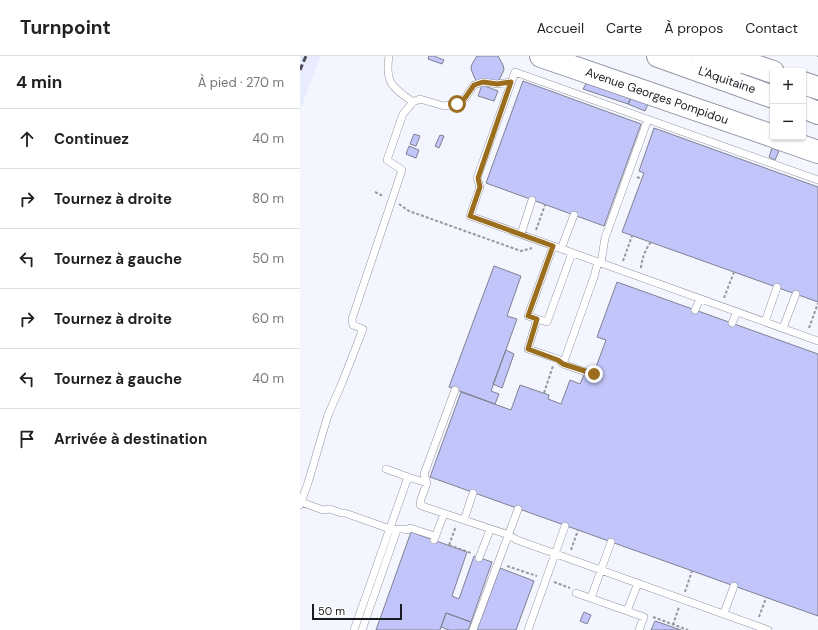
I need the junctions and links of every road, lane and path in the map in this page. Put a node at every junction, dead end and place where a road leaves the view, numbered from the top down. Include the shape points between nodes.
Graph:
1 (389, 56) edge
2 (541, 56) edge
3 (658, 56) edge
4 (699, 56) edge
5 (726, 56) edge
6 (588, 63) edge
7 (770, 71) edge
8 (511, 82) junction
9 (770, 82) edge
10 (806, 84) edge
11 (818, 88) edge
12 (770, 96) edge
13 (413, 102) junction
14 (806, 108) edge
15 (818, 113) edge
16 (648, 119) junction
17 (770, 121) edge
18 (806, 133) edge
19 (770, 135) edge
20 (818, 138) edge
21 (783, 140) edge
22 (818, 152) edge
23 (818, 180) edge
24 (532, 200) dead end
25 (545, 205) dead end
26 (574, 215) dead end
27 (521, 234) junction
28 (632, 236) dead end
29 (533, 239) junction
30 (651, 242) dead end
31 (553, 246) junction
32 (531, 248) dead end
33 (561, 249) junction
34 (572, 253) junction
35 (599, 262) junction
36 (620, 270) junction
37 (734, 272) dead end
38 (638, 276) junction
39 (777, 287) dead end
40 (796, 294) dead end
41 (700, 298) junction
42 (818, 303) edge
43 (723, 307) junction
44 (695, 310) dead end
45 (737, 312) junction
46 (537, 319) junction
47 (765, 322) junction
48 (732, 323) dead end
49 (783, 328) junction
50 (806, 337) junction
51 (818, 341) edge
52 (563, 364) junction
53 (594, 374) dead end
54 (455, 390) dead end
55 (544, 393) dead end
56 (386, 469) dead end
57 (408, 477) junction
58 (426, 483) junction
59 (473, 493) dead end
60 (301, 504) edge
61 (518, 509) dead end
62 (444, 514) junction
63 (464, 520) junction
64 (565, 526) dead end
65 (393, 530) junction
66 (490, 530) junction
67 (509, 535) junction
68 (611, 542) dead end
69 (556, 553) junction
70 (479, 558) dead end
71 (602, 570) junction
72 (638, 583) junction
73 (734, 586) dead end
74 (576, 593) dead end
75 (591, 598) junction
76 (766, 598) dead end
77 (627, 611) junction
78 (724, 613) junction
79 (756, 626) junction
80 (354, 630) edge
81 (362, 630) edge
82 (473, 630) edge
83 (528, 630) edge
84 (639, 630) edge
85 (768, 630) edge

1 - 13 lane via 389,81 395,90
2 - 6 main road, Avenue Georges Pompidou
3 - 12 main road, L'Aquitaine
4 - 9 street
5 - 7 main road, L'Aquitaine
6 - 17 main road, Avenue Georges Pompidou
6 - 19 main road, Avenue Georges Pompidou
8 - 13 lane via 483,82 474,85 457,104 444,106 420,100
8 - 16 lane via 515,72
8 - 27 lane via 478,178 480,187 470,216
10 - 11 main road
13 - 60 lane via 403,114 387,160 402,170 352,319 353,325 363,329 328,415
14 - 15 main road
16 - 23 lane
16 - 35 lane via 605,238
18 - 20 main road
21 - 22 main road, Avenue Georges Pompidou
24 - 27 lane
25 - 29 path
26 - 33 lane
27 - 29 lane
28 - 36 path
29 - 31 lane
29 - 32 path
30 - 38 path via 646,248
31 - 33 lane
31 - 46 lane via 528,316
33 - 34 lane
34 - 35 lane
34 - 46 lane via 547,322
35 - 36 lane
35 - 52 lane
36 - 38 lane
37 - 43 path via 722,302
38 - 41 lane
39 - 47 lane
40 - 49 lane
41 - 43 lane
41 - 44 lane
42 - 50 path
43 - 45 lane
45 - 47 lane
45 - 48 lane
46 - 52 lane via 528,349
47 - 49 lane
49 - 50 lane
50 - 51 lane
52 - 53 lane
52 - 55 path via 553,364
54 - 58 lane via 424,474
56 - 57 lane
57 - 58 lane
57 - 65 lane
58 - 62 lane via 420,504
59 - 63 lane
60 - 65 lane via 345,513
61 - 67 lane
62 - 63 lane
62 - 65 lane via 435,538 410,528
63 - 66 lane
64 - 69 lane
65 - 80 lane
65 - 81 lane
66 - 67 lane
66 - 70 lane
67 - 69 lane
67 - 82 lane
68 - 71 lane
69 - 71 lane
69 - 83 lane
71 - 72 lane
71 - 75 lane
72 - 77 lane
72 - 78 lane
73 - 78 lane
74 - 75 lane
75 - 77 lane
76 - 79 path
77 - 84 lane via 644,617
78 - 79 lane
79 - 85 lane

